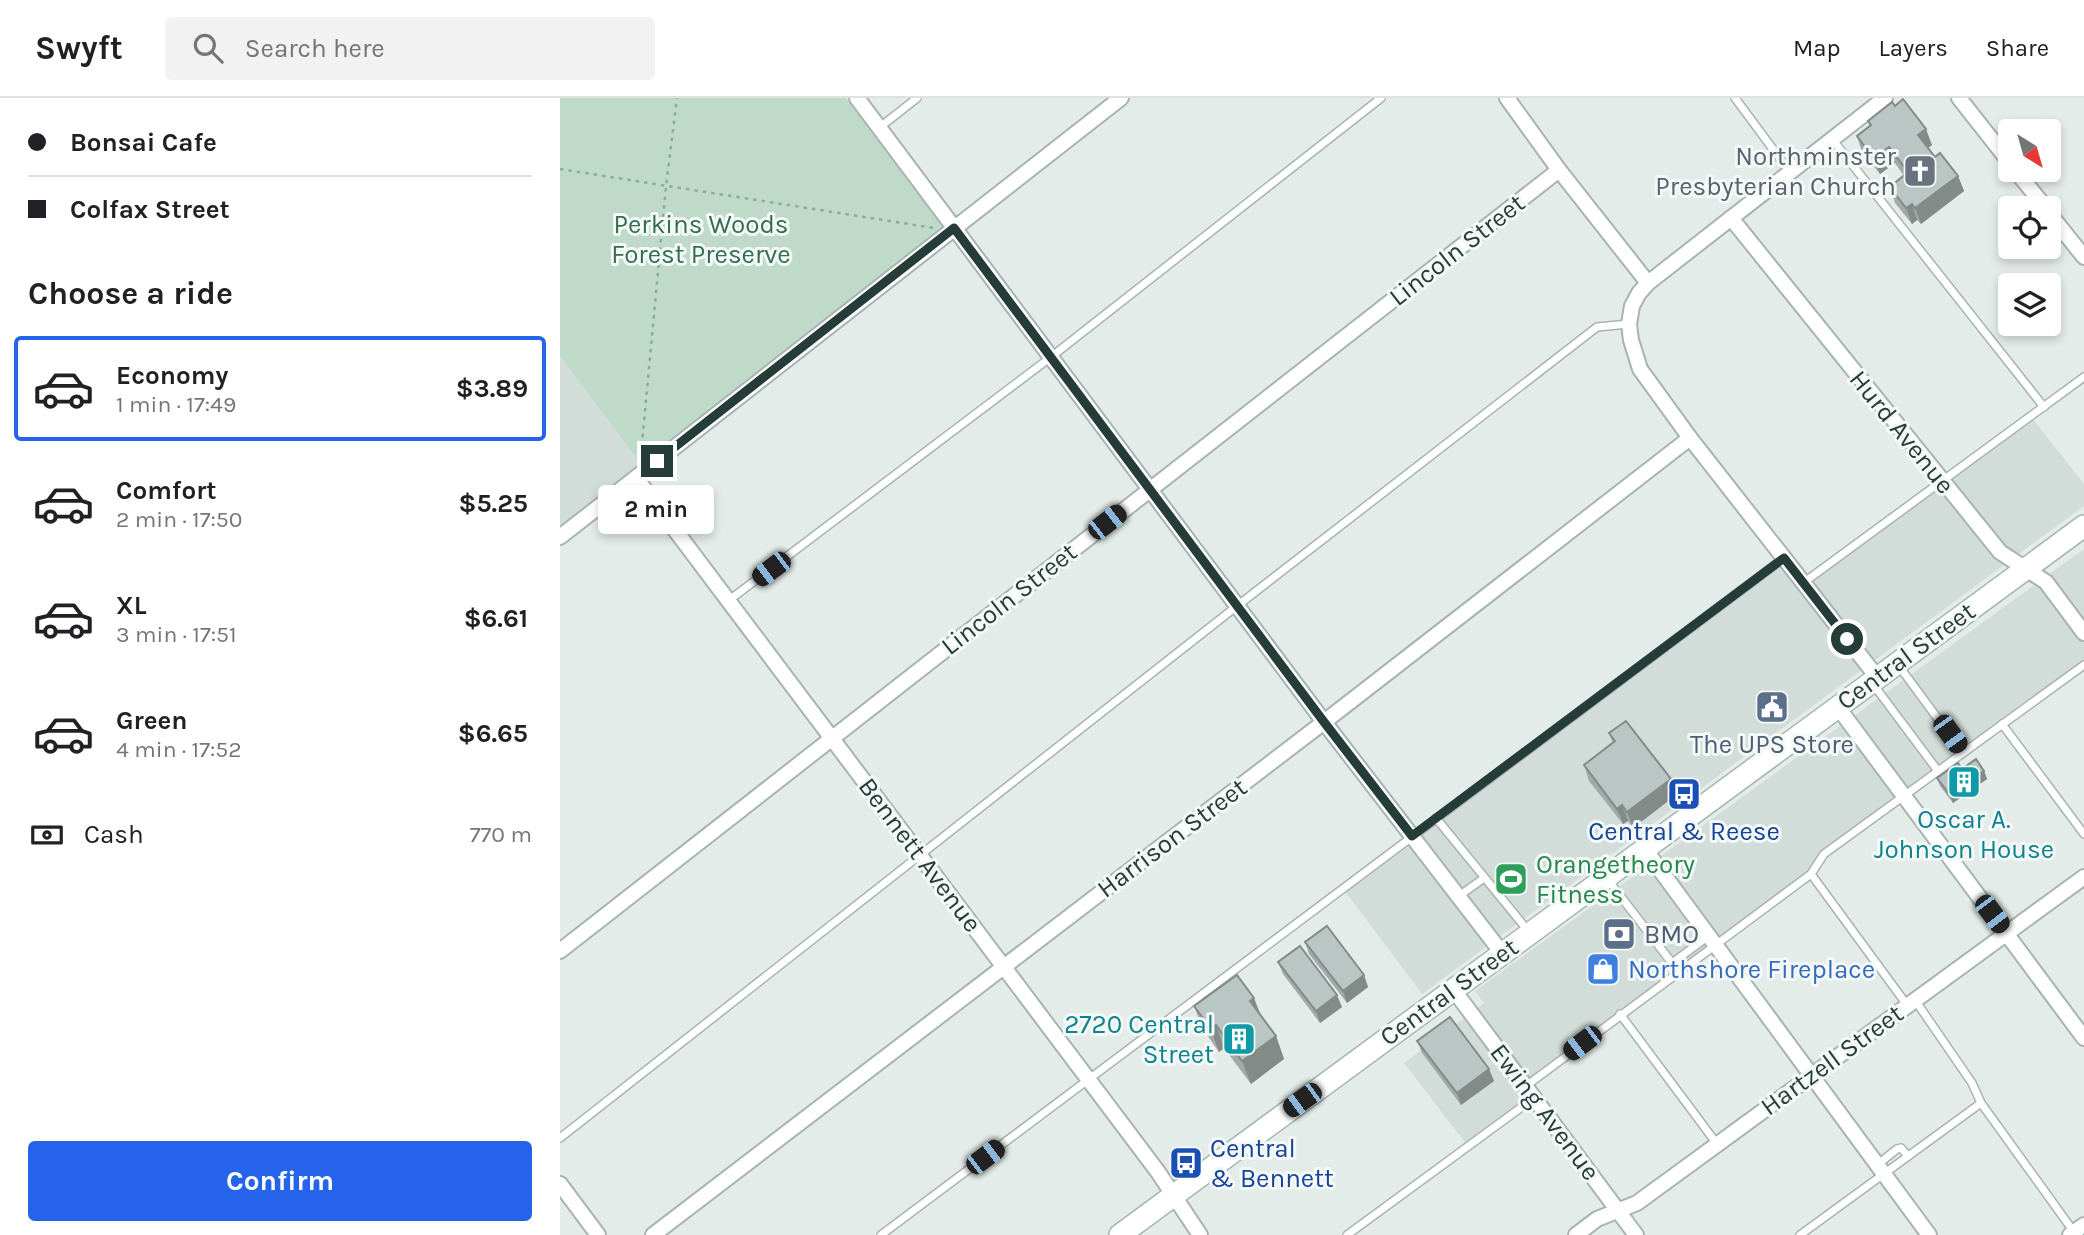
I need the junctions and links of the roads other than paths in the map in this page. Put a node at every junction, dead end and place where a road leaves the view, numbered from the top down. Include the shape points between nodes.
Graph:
1 (858, 98) edge
2 (917, 98) edge
3 (1121, 98) edge
4 (1381, 98) edge
5 (1507, 98) edge
6 (1735, 98) edge
7 (1885, 98) edge
8 (1959, 98) edge
9 (879, 128) junction
10 (1832, 139) junction
11 (1998, 148) edge
12 (1559, 170) junction
13 (1790, 172) junction
14 (2025, 182) edge
15 (2036, 196) edge
16 (1731, 218) junction
17 (954, 228) junction
18 (2061, 228) edge
19 (2084, 257) edge
20 (1648, 283) junction
21 (1629, 324) junction
22 (1051, 357) junction
23 (2084, 377) edge
24 (2044, 407) junction
25 (1690, 438) junction
26 (636, 478) junction
27 (1941, 481) junction
28 (1149, 489) junction
29 (2084, 526) edge
30 (560, 537) edge
31 (1784, 558) junction
32 (2026, 568) junction
33 (1803, 583) junction
34 (729, 601) junction
35 (1237, 606) junction
36 (2084, 633) edge
37 (1896, 663) junction
38 (2084, 665) edge
39 (1874, 679) junction
40 (1837, 706) junction
41 (1324, 722) junction
42 (2002, 724) junction
43 (832, 738) junction
44 (1963, 752) junction
45 (1938, 771) junction
46 (1904, 796) junction
47 (1436, 818) junction
48 (2084, 834) edge
49 (1412, 836) junction
50 (1644, 848) junction
51 (920, 855) junction
52 (1811, 874) junction
53 (1605, 877) junction
54 (2084, 877) edge
55 (1484, 878) junction
56 (1458, 896) junction
57 (1530, 933) junction
58 (2006, 933) junction
59 (1714, 940) junction
60 (560, 951) edge
61 (1502, 953) junction
62 (1003, 966) junction
63 (1453, 989) junction
64 (1911, 1002) junction
65 (1620, 1014) junction
66 (2084, 1038) edge
67 (1812, 1074) junction
68 (1088, 1079) junction
69 (1530, 1092) junction
70 (1981, 1103) junction
71 (560, 1138) edge
72 (1717, 1144) junction
73 (1880, 1169) junction
74 (560, 1184) edge
75 (1173, 1196) junction
76 (1618, 1211) junction
77 (2079, 1230) edge
78 (598, 1235) edge
79 (653, 1235) edge
80 (881, 1235) edge
81 (1120, 1235) edge
82 (1200, 1235) edge
83 (1347, 1235) edge
84 (1576, 1235) edge
85 (1636, 1235) edge
86 (1800, 1235) edge
87 (1929, 1235) edge

1 - 9 street
2 - 9 lane
3 - 17 street
4 - 22 lane
5 - 12 street
6 - 13 lane
7 - 10 street
8 - 11 street
9 - 17 street
10 - 13 street
10 - 24 lane
12 - 20 street
12 - 28 street, Lincoln Street
13 - 16 street
14 - 15 street
16 - 20 street
16 - 27 street, Hurd Avenue
17 - 22 street
17 - 26 street
18 - 19 street
20 - 21 street via 1632,306
21 - 25 street via 1640,369
21 - 35 lane via 1597,327
22 - 28 street
22 - 34 lane
23 - 24 lane
24 - 27 lane
25 - 31 street
25 - 41 street, Harrison Street
26 - 30 street
26 - 34 street, Bennett Avenue
27 - 32 street, Hurd Avenue via 2000,552
27 - 33 lane
28 - 35 street
28 - 43 street, Lincoln Street
29 - 32 main road, Central Street
31 - 33 street
31 - 47 lane
32 - 36 street, Hurd Avenue via 2046,582
32 - 37 main road, Central Street
33 - 39 street
34 - 43 street, Bennett Avenue
35 - 41 street
35 - 51 lane
37 - 39 main road, Central Street
37 - 44 lane
38 - 42 lane
39 - 40 main road, Central Street
39 - 45 lane
40 - 46 street
40 - 50 main road, Central Street
41 - 49 street
41 - 62 street, Harrison Street
42 - 44 lane
42 - 48 lane
43 - 51 street, Bennett Avenue
43 - 60 street, Lincoln Street
44 - 45 lane
45 - 46 lane
46 - 52 lane via 1824,854
46 - 58 street
47 - 49 lane
47 - 55 lane
49 - 56 street
49 - 68 lane
50 - 53 main road, Central Street
50 - 59 street
51 - 62 street, Bennett Avenue
51 - 71 lane
52 - 59 lane
52 - 64 lane
53 - 57 main road, Central Street
53 - 59 lane via 1672,963
54 - 58 street, Hartzell Street
55 - 56 lane
55 - 57 lane
56 - 61 street
57 - 61 main road, Central Street
58 - 64 street, Hartzell Street
58 - 66 street
59 - 65 lane
59 - 67 street
61 - 63 main road, Central Street
62 - 68 street, Bennett Avenue
62 - 79 street, Harrison Street
63 - 69 street, Ewing Avenue
63 - 75 main road, Central Street
64 - 67 street, Hartzell Street
64 - 70 lane via 1972,1083
65 - 69 lane
65 - 72 lane
67 - 72 street, Hartzell Street
67 - 73 street
68 - 75 street, Bennett Avenue
68 - 80 lane
69 - 76 street, Ewing Avenue
69 - 83 lane
70 - 73 lane via 1908,1156
70 - 77 lane
72 - 76 street, Hartzell Street via 1637,1203
73 - 86 lane
73 - 87 street
74 - 78 street
75 - 81 main road, Central Street
75 - 82 street, Bennett Avenue
76 - 84 street, Hartzell Street
76 - 85 street, Ewing Avenue

